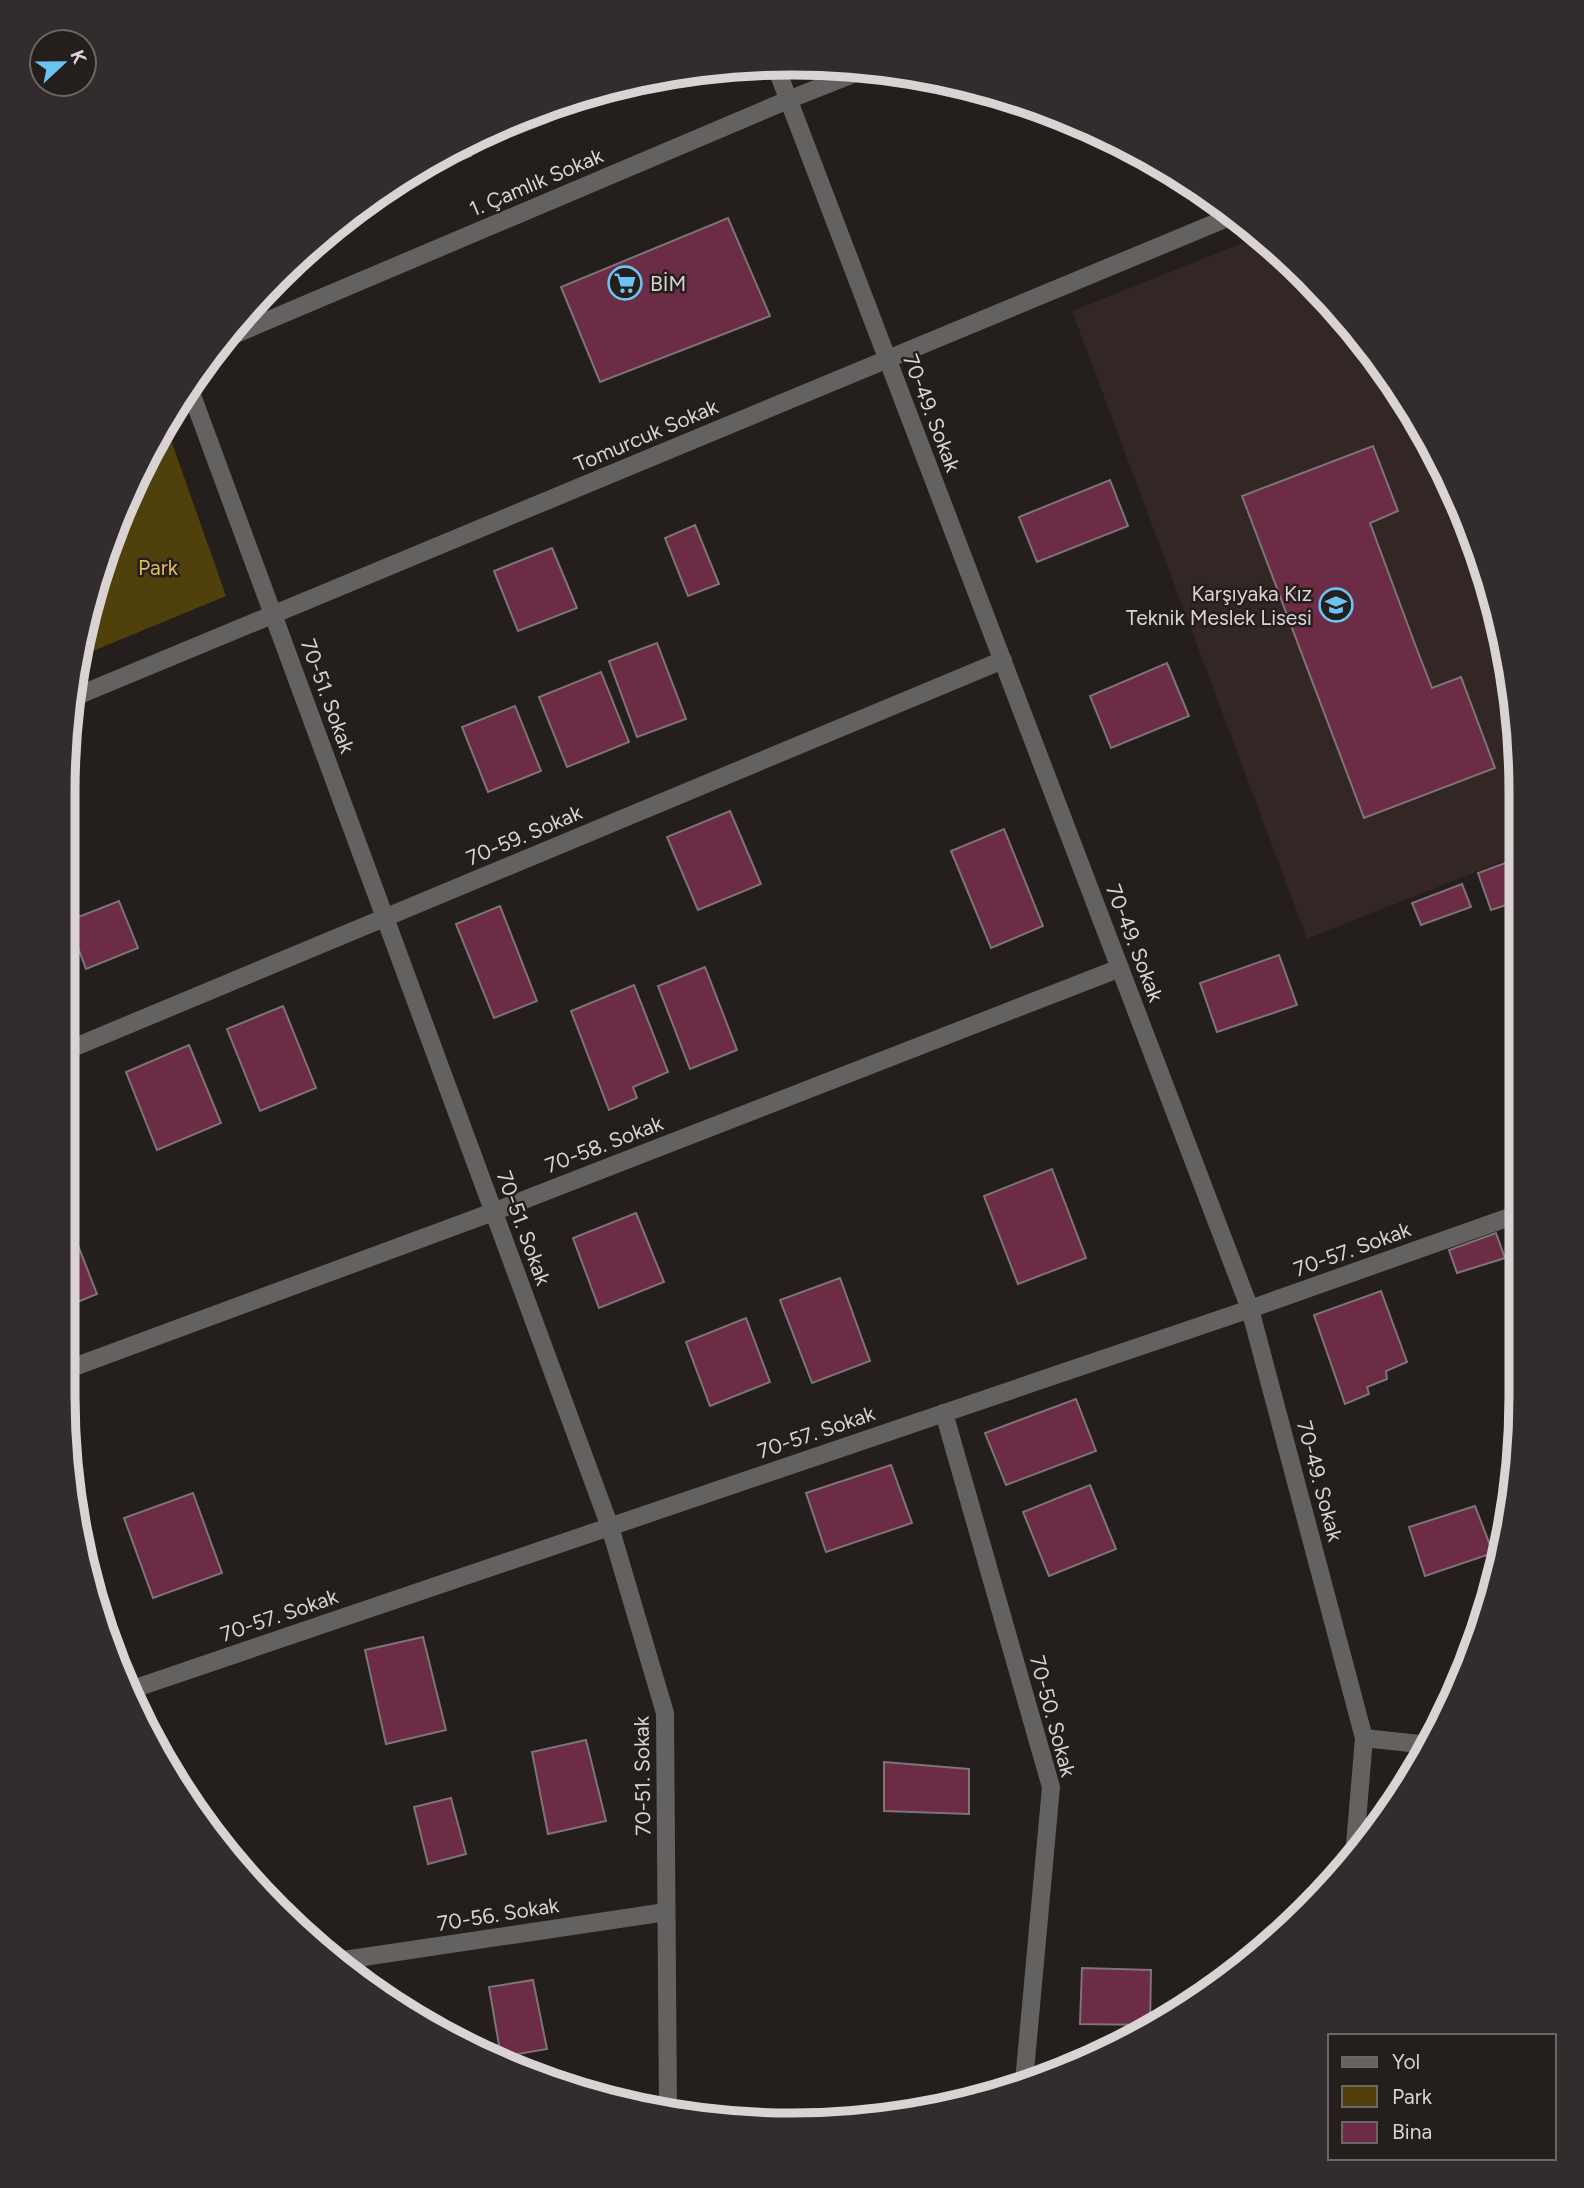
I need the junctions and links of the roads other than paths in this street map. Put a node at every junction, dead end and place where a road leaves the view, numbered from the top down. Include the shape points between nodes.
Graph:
1 (779, 76) edge
2 (845, 77) edge
3 (788, 100) junction
4 (1224, 220) edge
5 (243, 331) edge
6 (887, 359) junction
7 (193, 398) edge
8 (274, 615) junction
9 (1003, 660) junction
10 (82, 694) edge
11 (385, 918) junction
12 (1120, 968) junction
13 (75, 1047) edge
14 (493, 1212) junction
15 (1509, 1216) edge
16 (1250, 1309) junction
17 (75, 1367) edge
18 (944, 1413) junction
19 (610, 1527) junction
20 (138, 1687) edge
21 (1364, 1738) junction
22 (1418, 1744) edge
23 (1356, 1839) edge
24 (666, 1912) junction
25 (349, 1959) edge
26 (1025, 2074) edge
27 (668, 2102) edge

1 - 3 street, 70-49. Sokak
2 - 3 street, 1. Çamlık Sokak
3 - 5 street, 1. Çamlık Sokak
3 - 6 street, 70-49. Sokak
4 - 6 street, Tomurcuk Sokak
6 - 8 street, Tomurcuk Sokak
6 - 9 street, 70-49. Sokak
7 - 8 street, 70-51. Sokak
8 - 10 street, Tomurcuk Sokak
8 - 11 street, 70-51. Sokak
9 - 11 street, 70-59. Sokak
9 - 12 street, 70-49. Sokak
11 - 13 street, 70-59. Sokak
11 - 14 street, 70-51. Sokak
12 - 14 street, 70-58. Sokak
12 - 16 street, 70-49. Sokak
14 - 17 street, 70-58. Sokak
14 - 19 street, 70-51. Sokak
15 - 16 street, 70-57. Sokak
16 - 18 street, 70-57. Sokak
16 - 21 street, 70-49. Sokak
18 - 19 street, 70-57. Sokak
18 - 26 street, 70-50. Sokak via 1051,1787
19 - 20 street, 70-57. Sokak
19 - 24 street, 70-51. Sokak via 665,1713
21 - 22 street
21 - 23 street, 70-49. Sokak
24 - 25 street, 70-56. Sokak
24 - 27 street, 70-51. Sokak

